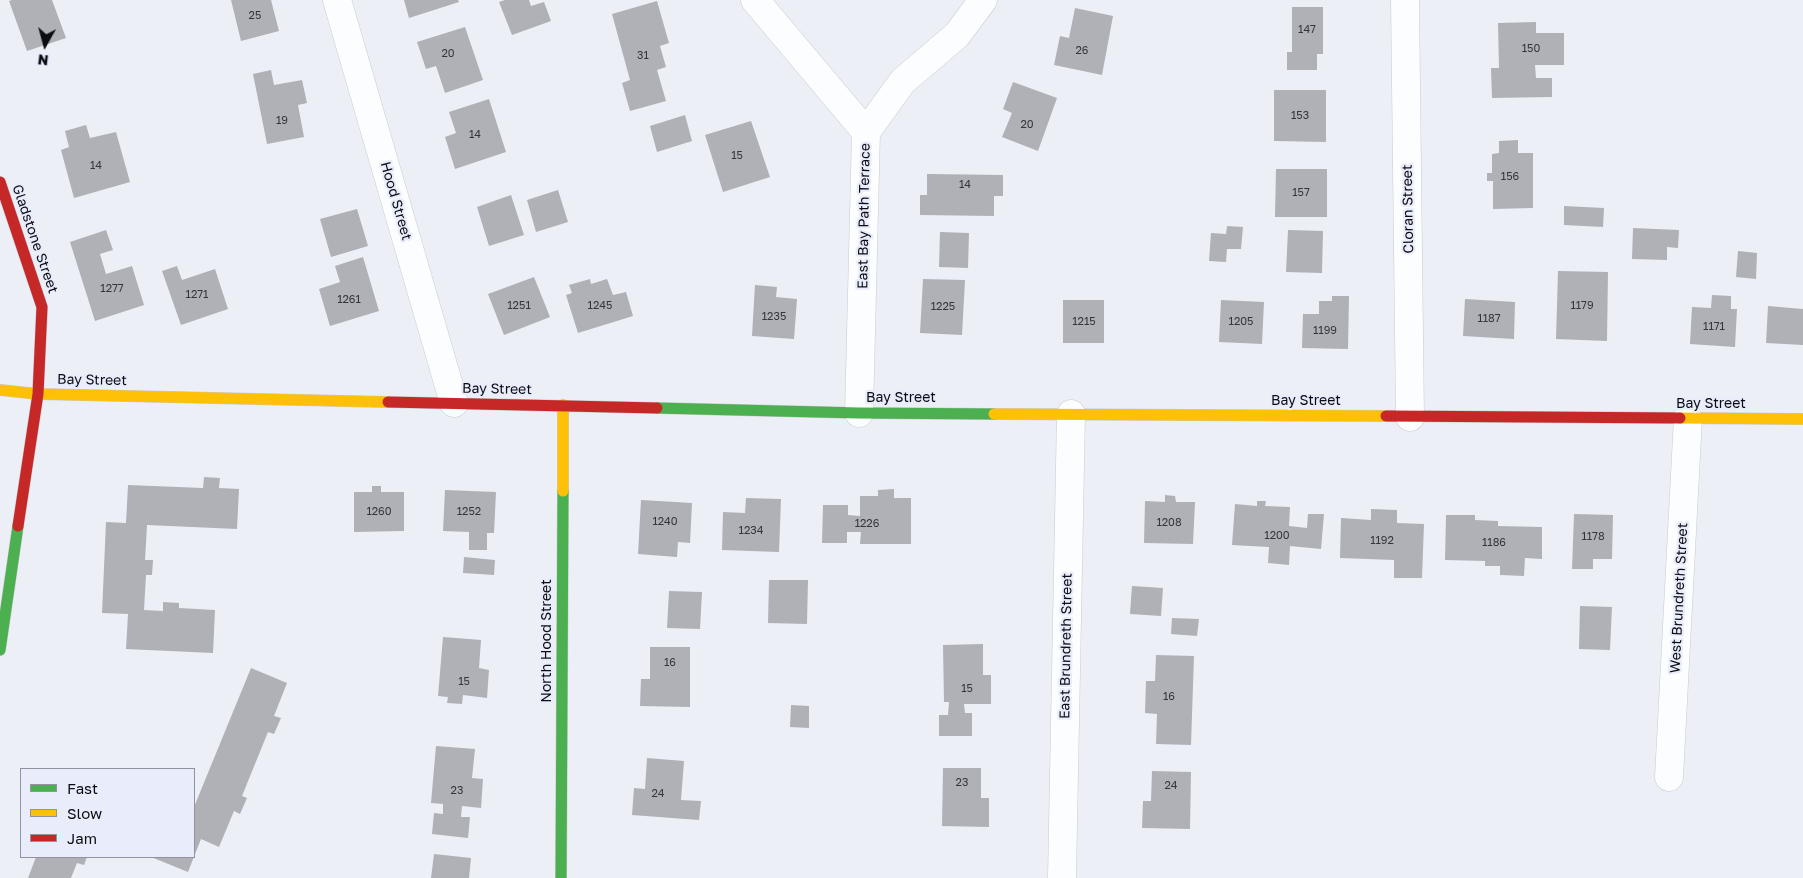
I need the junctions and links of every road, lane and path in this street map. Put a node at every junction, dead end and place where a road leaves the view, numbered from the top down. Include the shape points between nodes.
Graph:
1 (337, 0) edge
2 (755, 0) edge
3 (983, 0) edge
4 (1405, 0) edge
5 (866, 132) junction
6 (0, 182) edge
7 (0, 390) edge
8 (38, 394) junction
9 (454, 402) junction
10 (563, 405) junction
11 (859, 413) junction
12 (1071, 414) junction
13 (1410, 417) junction
14 (1688, 418) junction
15 (1803, 419) edge
16 (0, 650) edge
17 (1669, 777) dead end
18 (561, 878) edge
19 (1062, 878) edge

1 - 9 street, Hood Street
2 - 5 street, East Bay Path Terrace
3 - 5 street via 957,35 903,81
4 - 13 street, Cloran Street
5 - 11 street, East Bay Path Terrace
6 - 8 main road, Gladstone Street via 42,307
7 - 8 main road, Bay Street
8 - 9 main road, Bay Street
8 - 16 main road, Gladstone Street
9 - 10 main road, Bay Street
10 - 11 main road, Bay Street
10 - 18 main road, North Hood Street
11 - 12 main road, Bay Street
12 - 13 main road, Bay Street
12 - 19 street, East Brundreth Street
13 - 14 main road, Bay Street
14 - 15 main road, Bay Street
14 - 17 street, West Brundreth Street

